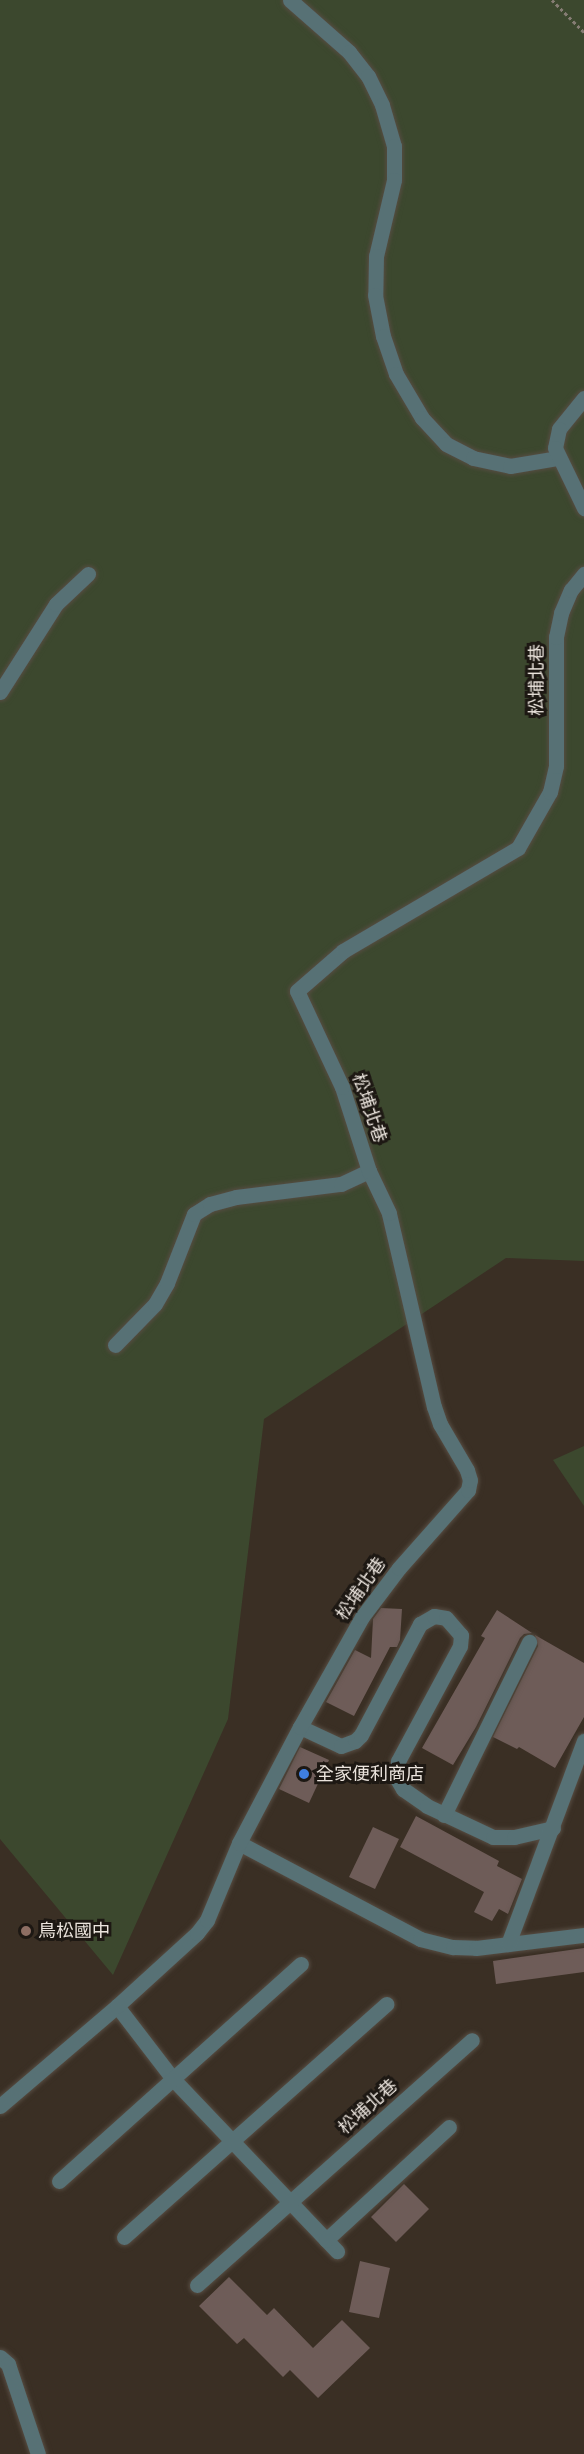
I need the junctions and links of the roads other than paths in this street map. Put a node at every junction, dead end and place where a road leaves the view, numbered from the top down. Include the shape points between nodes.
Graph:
1 (290, 0) edge
2 (584, 398) edge
3 (558, 458) junction
4 (584, 508) edge
5 (88, 574) dead end
6 (584, 574) edge
7 (0, 692) edge
8 (369, 1171) junction
9 (115, 1345) dead end
10 (529, 1642) dead end
11 (300, 1727) junction
12 (584, 1741) edge
13 (444, 1815) junction
14 (553, 1828) junction
15 (239, 1843) junction
16 (584, 1935) edge
17 (508, 1944) junction
18 (301, 1964) dead end
19 (386, 2004) dead end
20 (117, 2006) junction
21 (472, 2040) dead end
22 (173, 2079) junction
23 (0, 2106) edge
24 (449, 2127) dead end
25 (232, 2141) junction
26 (59, 2181) dead end
27 (290, 2202) junction
28 (124, 2236) dead end
29 (326, 2240) junction
30 (337, 2251) dead end
31 (196, 2285) dead end
32 (0, 2357) edge
33 (38, 2454) edge

1 - 3 lane via 349,52 368,76 382,105 394,146 394,180 376,256 375,295 396,374 422,418 446,444 472,458 510,466
2 - 3 lane via 559,429 555,448
3 - 4 lane
5 - 7 lane via 56,604
6 - 8 lane, 松埔北巷 via 561,613 556,637 556,766 550,792 518,848 343,951 297,991 342,1087
8 - 9 lane via 341,1184 236,1197 210,1204 194,1214 159,1297
8 - 11 lane, 松埔北巷 via 389,1213 434,1407 470,1480 468,1490 362,1617
10 - 13 lane
11 - 13 lane via 341,1746 355,1741 420,1624 434,1616 446,1618 461,1635 460,1646 398,1761 397,1779 413,1796
11 - 15 lane, 松埔北巷
12 - 14 lane
13 - 14 lane via 504,1839
14 - 17 lane
15 - 17 lane via 420,1940 453,1947
15 - 20 lane, 松埔北巷 via 207,1920
16 - 17 lane
18 - 22 lane
19 - 25 lane
20 - 22 lane
20 - 23 lane, 松埔北巷
21 - 27 lane, 松埔北巷
22 - 25 lane
22 - 26 lane
24 - 29 lane
25 - 27 lane
25 - 28 lane
27 - 29 lane
27 - 31 lane, 松埔北巷
29 - 30 lane
32 - 33 lane via 8,2364

